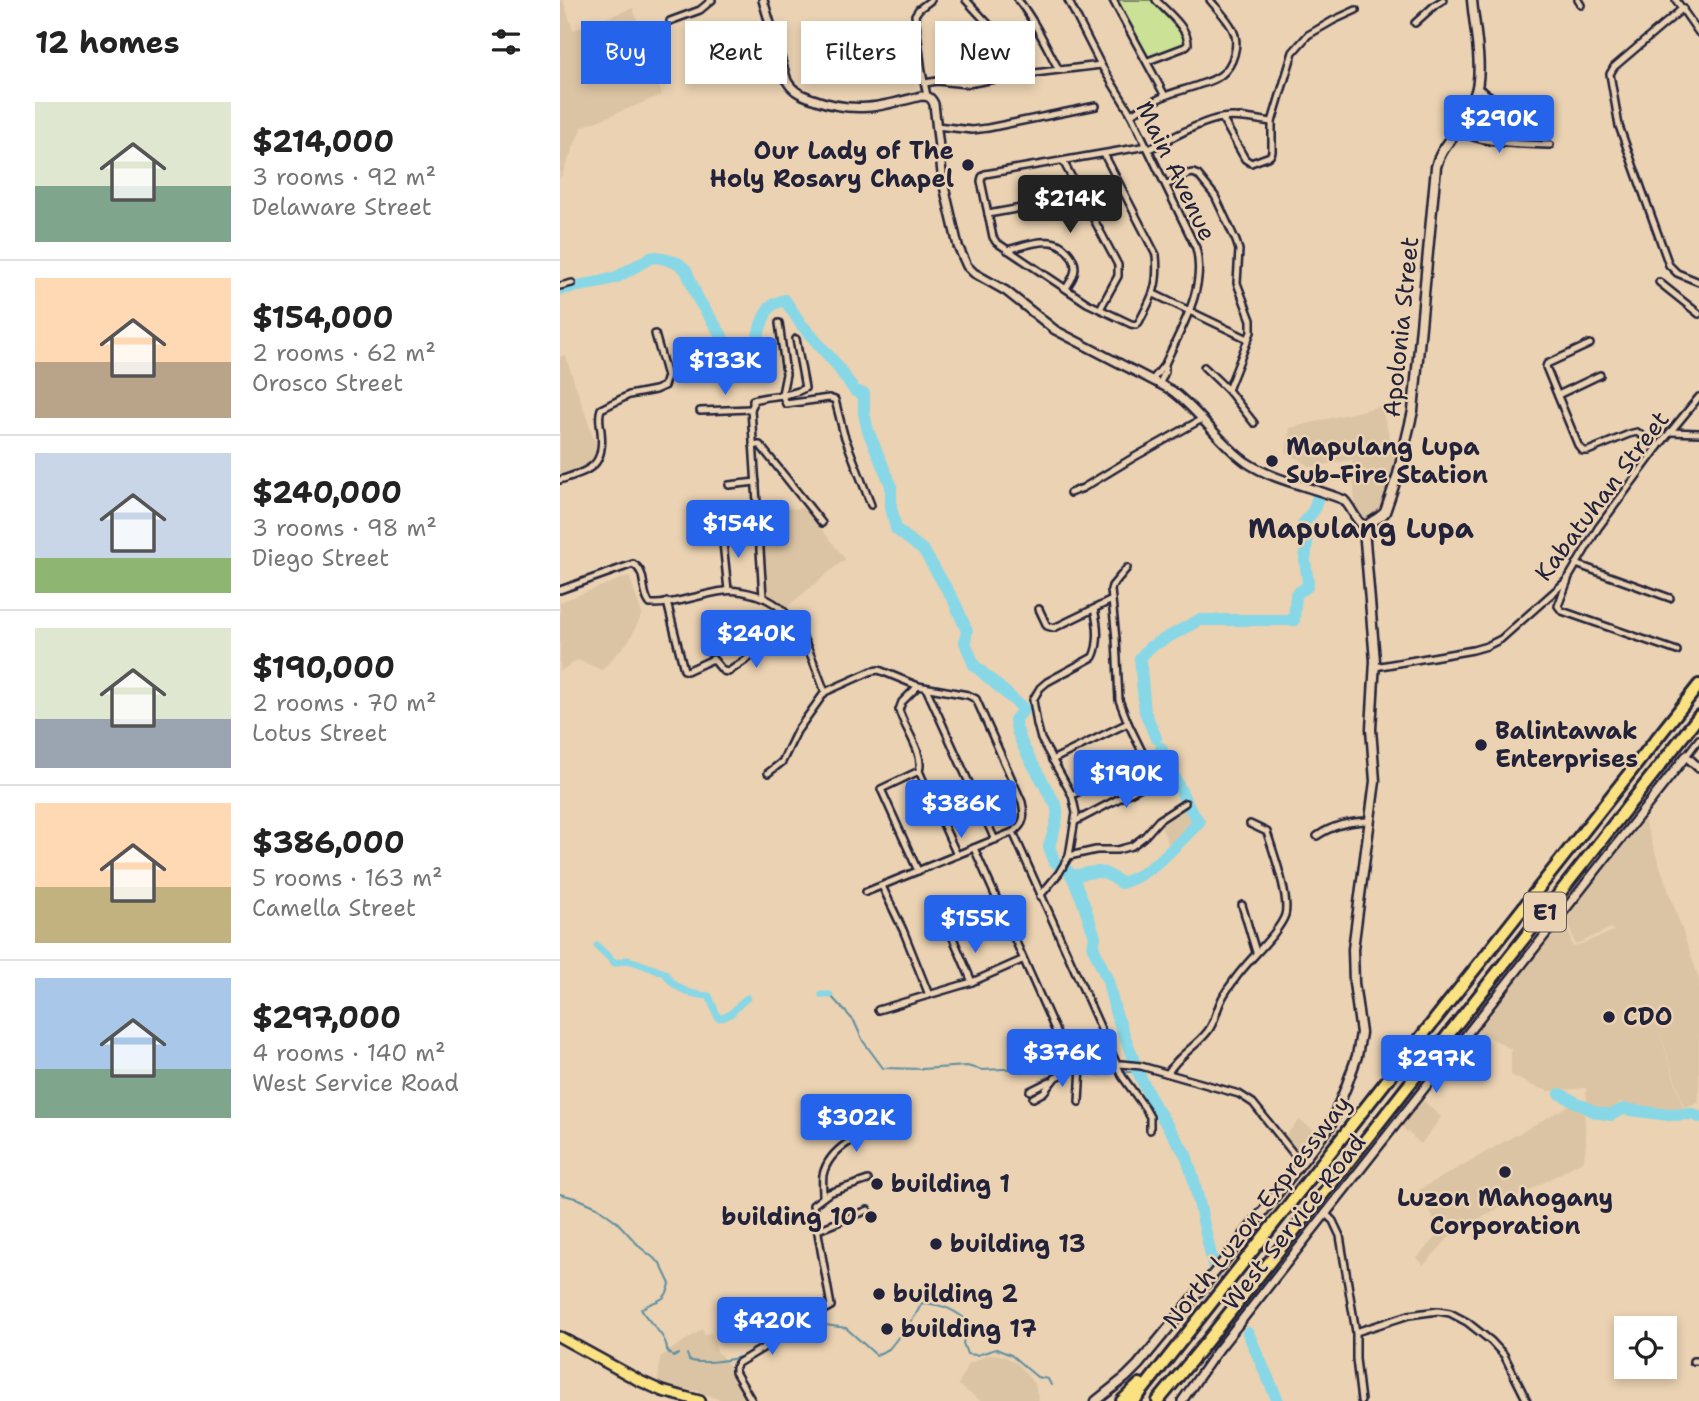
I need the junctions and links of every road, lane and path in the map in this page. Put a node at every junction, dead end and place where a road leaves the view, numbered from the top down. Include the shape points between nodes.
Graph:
1 (712, 0) edge
2 (763, 0) edge
3 (931, 0) edge
4 (966, 0) edge
5 (1018, 0) edge
6 (1068, 0) edge
7 (1114, 0) edge
8 (1156, 0) edge
9 (1210, 0) edge
10 (1443, 0) edge
11 (1472, 0) edge
12 (1676, 0) edge
13 (1683, 8) junction
14 (1356, 10) dead end
15 (670, 21) dead end
16 (985, 21) edge
17 (1415, 23) dead end
18 (1699, 31) edge
19 (1148, 61) junction
20 (1101, 65) junction
21 (1059, 70) junction
22 (1035, 73) edge
23 (935, 80) edge
24 (925, 83) junction
25 (1477, 88) junction
26 (927, 96) junction
27 (1165, 96) junction
28 (1097, 106) dead end
29 (1523, 106) dead end
30 (1131, 114) junction
31 (1222, 118) junction
32 (1272, 122) junction
33 (936, 126) junction
34 (1457, 130) junction
35 (1550, 145) dead end
36 (1148, 148) junction
37 (1104, 154) junction
38 (1063, 161) junction
39 (1166, 185) junction
40 (1082, 197) junction
41 (988, 214) junction
42 (1007, 250) junction
43 (1659, 282) dead end
44 (1699, 282) edge
45 (572, 284) dead end
46 (1066, 288) junction
47 (561, 289) edge
48 (1154, 295) junction
49 (1100, 309) junction
50 (1188, 311) junction
51 (1699, 314) edge
52 (779, 323) dead end
53 (656, 334) dead end
54 (796, 339) dead end
55 (1248, 339) junction
56 (1590, 344) dead end
57 (1165, 364) junction
58 (1204, 367) dead end
59 (1601, 375) dead end
60 (1153, 379) junction
61 (1160, 383) junction
62 (1227, 390) junction
63 (782, 394) junction
64 (1558, 395) junction
65 (1699, 397) edge
66 (751, 409) junction
67 (700, 411) dead end
68 (1202, 419) junction
69 (1254, 423) dead end
70 (1670, 432) junction
71 (1699, 433) edge
72 (753, 445) junction
73 (1658, 447) junction
74 (560, 480) edge
75 (755, 482) junction
76 (729, 485) dead end
77 (1070, 494) dead end
78 (872, 505) dead end
79 (757, 508) junction
80 (721, 510) dead end
81 (822, 523) dead end
82 (1364, 527) junction
83 (722, 533) dead end
84 (1576, 564) junction
85 (1126, 568) dead end
86 (1569, 577) junction
87 (560, 590) edge
88 (728, 590) junction
89 (764, 597) junction
90 (1670, 598) dead end
91 (1112, 600) junction
92 (667, 602) junction
93 (1039, 609) dead end
94 (1094, 609) junction
95 (796, 626) junction
96 (1677, 651) dead end
97 (1375, 667) junction
98 (1699, 685) edge
99 (918, 686) junction
100 (926, 688) junction
101 (825, 692) junction
102 (1699, 716) edge
103 (1128, 723) junction
104 (1699, 739) edge
105 (1686, 756) junction
106 (1145, 758) junction
107 (1052, 760) junction
108 (1699, 768) edge
109 (919, 771) junction
110 (768, 773) dead end
111 (1164, 775) dead end
112 (1156, 780) junction
113 (1072, 795) junction
114 (1185, 803) dead end
115 (1076, 821) junction
116 (1370, 821) junction
117 (1250, 824) dead end
118 (1013, 832) junction
119 (1317, 836) dead end
120 (995, 840) junction
121 (974, 848) junction
122 (957, 855) junction
123 (1069, 856) junction
124 (918, 871) junction
125 (882, 886) junction
126 (866, 892) dead end
127 (1040, 896) junction
128 (1242, 905) dead end
129 (953, 939) dead end
130 (1256, 952) junction
131 (1023, 960) junction
132 (972, 982) junction
133 (929, 995) junction
134 (878, 1010) dead end
135 (1079, 1065) junction
136 (1118, 1065) junction
137 (1168, 1073) junction
138 (1053, 1080) junction
139 (1030, 1091) dead end
140 (1033, 1098) dead end
141 (1079, 1102) dead end
142 (897, 1120) dead end
143 (1150, 1130) dead end
144 (1301, 1163) junction
145 (868, 1180) dead end
146 (823, 1197) junction
147 (868, 1210) dead end
148 (1325, 1213) junction
149 (818, 1230) junction
150 (1356, 1332) junction
151 (560, 1337) edge
152 (1205, 1344) junction
153 (1172, 1353) junction
154 (700, 1401) edge
155 (752, 1401) edge
156 (1096, 1401) edge
157 (1122, 1401) edge
158 (1134, 1401) edge
159 (1158, 1401) edge
160 (1168, 1401) edge
161 (1182, 1401) edge
162 (1361, 1401) edge
163 (1527, 1401) edge

1 - 15 street via 700,10
2 - 26 street via 787,81 798,94 856,108
3 - 24 street via 915,15
4 - 16 street
5 - 21 street
6 - 20 street, Main Avenue
7 - 19 street
8 - 19 street via 1189,41 1185,47
9 - 27 street via 1236,36 1230,64 1203,84
10 - 17 street
11 - 25 main road, Apolonia Street
12 - 13 street
13 - 18 street
13 - 44 street via 1610,74 1619,126 1669,265
14 - 32 street via 1308,35 1293,52
19 - 27 street
20 - 21 street
20 - 30 street, Main Avenue
21 - 22 street
23 - 24 street
24 - 26 street
25 - 29 street via 1504,105
25 - 34 main road, Apolonia Street
26 - 33 street via 934,103
27 - 30 street
28 - 33 street via 972,130
30 - 36 street, Main Avenue
31 - 32 street
31 - 32 street via 1251,163 1271,154
31 - 36 street
33 - 60 street via 948,204 967,266 1051,328
34 - 35 street via 1482,141
34 - 82 main road, Apolonia Street via 1436,167 1409,430 1385,512
36 - 37 street
36 - 39 street, Main Avenue
37 - 38 street
37 - 48 street via 1156,255
38 - 40 street
38 - 41 street via 983,175
39 - 50 street, Main Avenue via 1199,258 1198,281
39 - 55 street via 1193,173 1214,196 1239,250 1237,284 1251,320
40 - 41 street
40 - 49 street via 1119,270
41 - 42 street via 993,237
42 - 46 street
42 - 46 street via 1040,242 1060,244 1075,268
43 - 51 street
45 - 47 street
46 - 49 street
48 - 49 street via 1136,325
48 - 50 street
50 - 55 street
50 - 57 street, Main Avenue
52 - 63 street via 786,374
53 - 74 street via 667,376 664,386 629,395 601,409 599,460 582,473
54 - 63 street via 805,388
55 - 62 street
56 - 64 street via 1547,365
57 - 60 street, Main Avenue
57 - 61 street, Main Avenue
58 - 62 street
59 - 64 street
60 - 61 street
61 - 68 street
62 - 69 street
63 - 66 street via 753,400
63 - 78 street via 786,404 835,400
64 - 73 street via 1583,451 1637,432
65 - 70 street, Kabatuhan Street
66 - 67 street
66 - 72 street
68 - 77 street
68 - 82 street via 1247,463 1344,500
70 - 71 street
70 - 73 street, Kabatuhan Street
72 - 75 street
72 - 81 street via 760,445
73 - 84 street, Kabatuhan Street
75 - 76 street
75 - 79 street
79 - 80 street
79 - 89 street
82 - 97 main road
83 - 88 street
84 - 86 street, Kabatuhan Street
84 - 90 street
85 - 91 street via 1112,586
86 - 96 street via 1559,606 1562,611
86 - 97 street, Kabatuhan Street via 1494,643
87 - 92 street via 633,564 641,571 647,603
88 - 89 street
88 - 92 street
89 - 95 street via 783,609
91 - 94 street
91 - 103 street via 1119,700
92 - 95 street via 687,671 713,659 728,672
93 - 94 street via 1047,626 1054,628
94 - 107 street via 1098,630 1093,657 1047,682 1033,700 1041,739
95 - 101 street
97 - 116 main road via 1371,729 1375,781
98 - 153 highway, North Luzon Expressway / E1
99 - 100 street
99 - 101 street via 879,670
99 - 109 street via 899,710 919,756
100 - 118 street via 976,699 1022,802 1024,818
100 - 120 street
101 - 110 street via 782,762
102 - 152 highway, North Luzon Expressway / E1
103 - 106 street
103 - 107 street
104 - 105 street, West Service Road
105 - 108 street
105 - 148 street, West Service Road
106 - 112 street
106 - 113 street
107 - 113 street
109 - 122 street
109 - 124 street via 881,789
111 - 112 street
112 - 115 street
113 - 115 street
114 - 123 street via 1132,846
115 - 123 street
116 - 119 street via 1334,826
116 - 144 main road via 1353,948 1361,1033 1357,1056 1330,1126
117 - 130 street via 1267,832 1286,906 1279,926
118 - 120 street
118 - 127 street
120 - 121 street
121 - 122 street
121 - 131 street
122 - 124 street
123 - 127 street
124 - 125 street
125 - 126 street
125 - 133 street
127 - 136 street
128 - 130 street
129 - 132 street
130 - 137 street via 1222,998 1210,1029
131 - 132 street
131 - 135 street via 1066,1057
132 - 133 street
133 - 134 street
135 - 136 street
135 - 138 street
135 - 141 street
136 - 137 street
136 - 143 street via 1150,1117
137 - 144 street via 1250,1100
138 - 139 street
138 - 140 street
142 - 146 street via 837,1150 824,1171
144 - 156 main road via 1138,1365
145 - 146 street
146 - 149 street via 813,1205
147 - 149 street
148 - 150 street via 1340,1236
148 - 161 street, West Service Road
149 - 155 street via 831,1306 788,1328 736,1366
150 - 162 street
150 - 163 street via 1409,1315 1450,1313 1504,1355
151 - 154 main road via 640,1381
152 - 159 highway, North Luzon Expressway / E1
152 - 160 highway
153 - 157 highway
153 - 158 highway, North Luzon Expressway / E1

